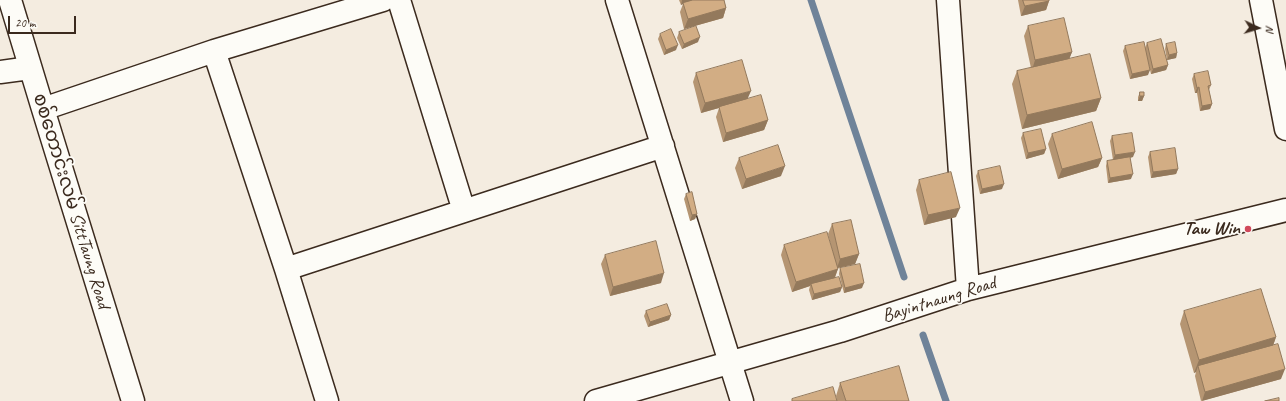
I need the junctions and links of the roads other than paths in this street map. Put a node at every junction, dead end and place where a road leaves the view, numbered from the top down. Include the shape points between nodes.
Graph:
1 (10, 0) edge
2 (383, 0) edge
3 (399, 0) edge
4 (617, 0) edge
5 (948, 0) edge
6 (1261, 0) edge
7 (214, 51) junction
8 (30, 68) junction
9 (0, 72) edge
10 (42, 109) junction
11 (1286, 129) edge
12 (663, 146) junction
13 (1286, 210) edge
14 (464, 211) junction
15 (286, 269) junction
16 (968, 289) junction
17 (730, 362) junction
18 (133, 401) edge
19 (326, 401) edge
20 (596, 401) edge
21 (742, 401) edge

1 - 8 street, စစ်တောင်းလမ် SittTaung Road
2 - 7 street
3 - 14 street
4 - 12 street
5 - 16 street
6 - 11 street
7 - 10 street
7 - 15 street
8 - 9 street
8 - 10 street, စစ်တောင်းလမ် SittTaung Road
10 - 18 street, စစ်တောင်းလမ် SittTaung Road
12 - 14 street
12 - 17 street
13 - 16 street, Bayintnaung Road
14 - 15 street
15 - 19 street
16 - 17 street, Bayintnaung Road via 840,331
17 - 20 street, Bayintnaung Road
17 - 21 street

